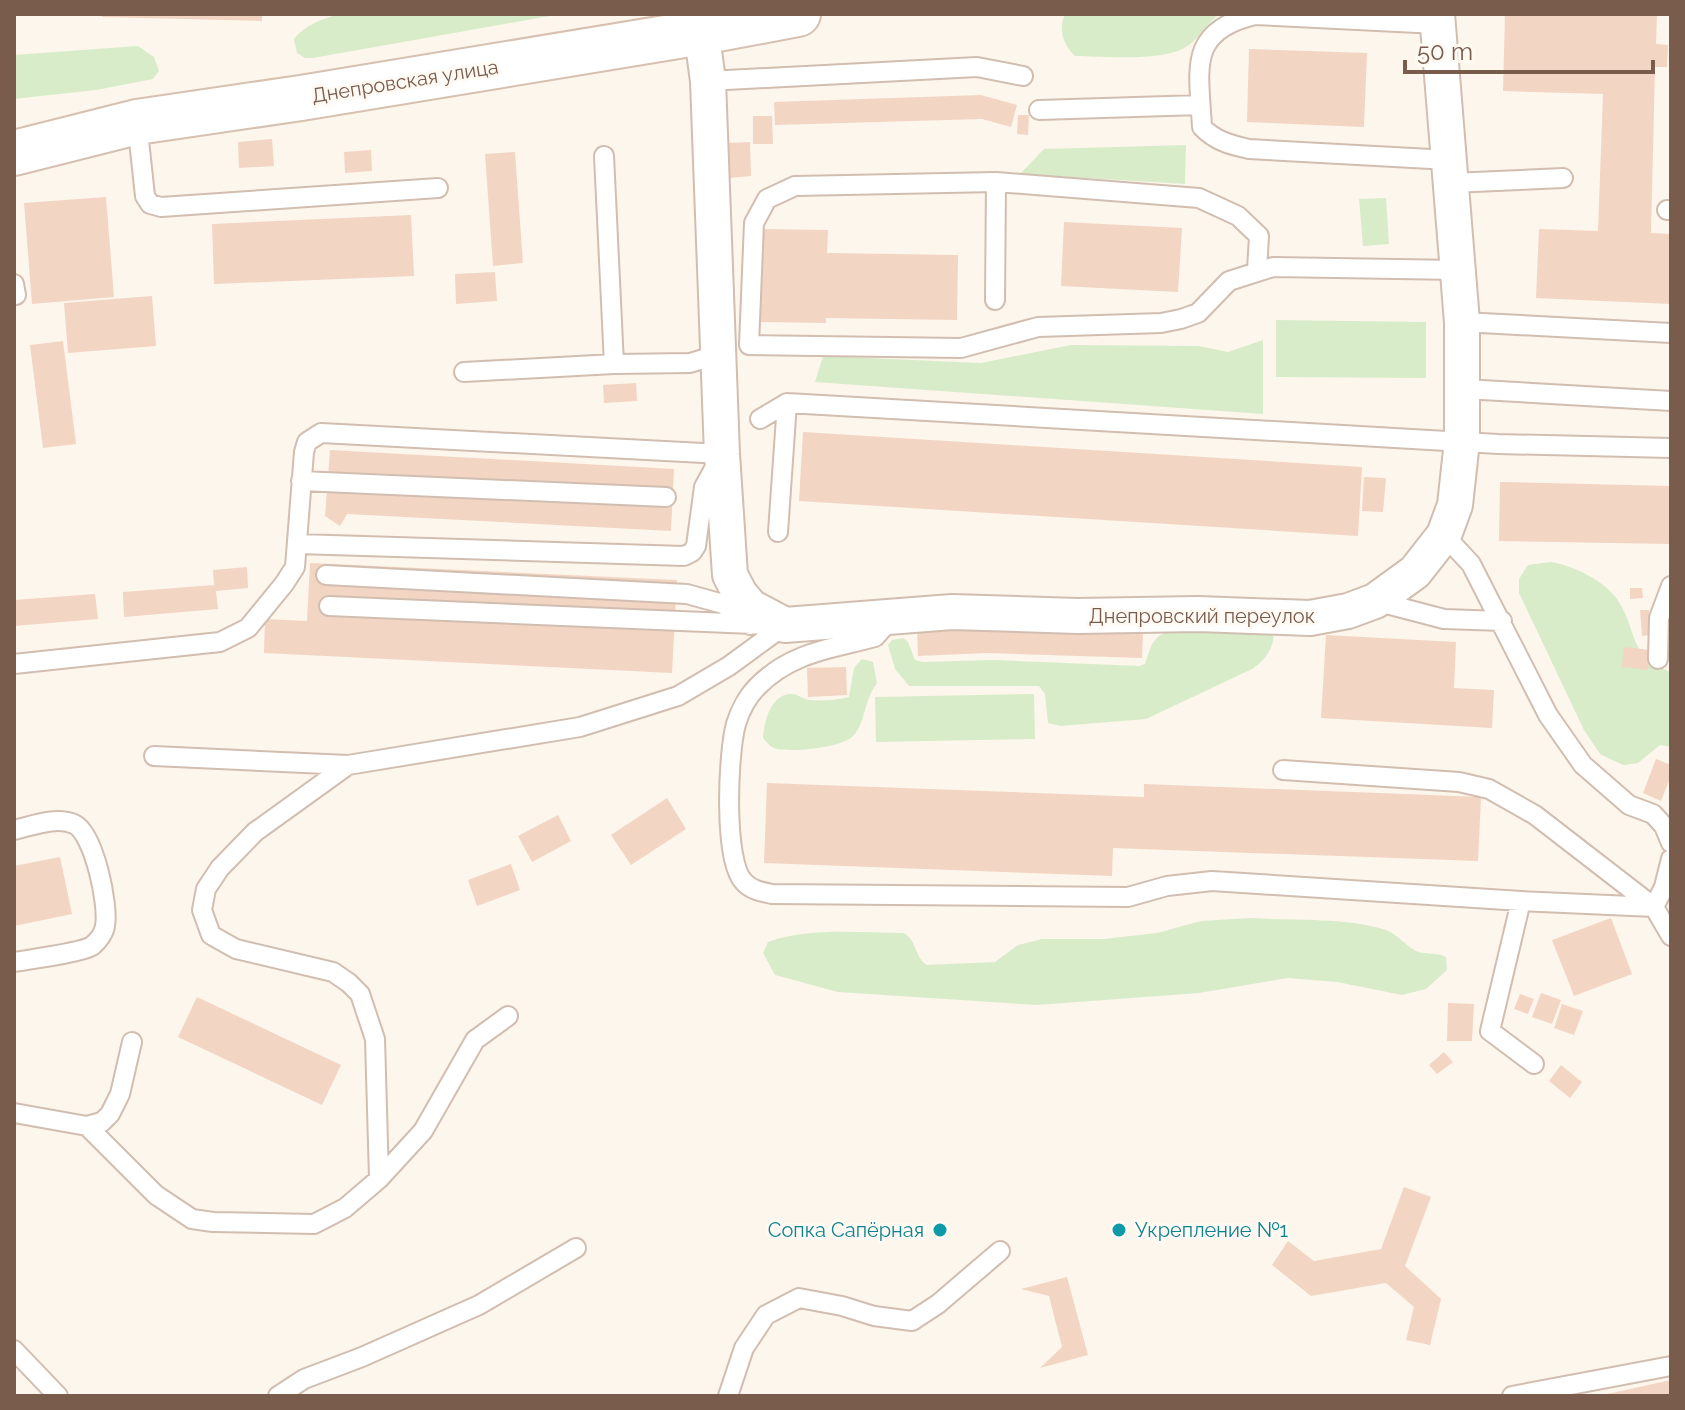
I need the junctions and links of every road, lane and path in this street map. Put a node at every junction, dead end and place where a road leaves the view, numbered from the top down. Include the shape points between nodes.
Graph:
1 (798, 14) edge
2 (1438, 19) edge
3 (700, 23) edge
4 (1023, 76) dead end
5 (708, 81) junction
6 (1200, 105) junction
7 (1039, 110) dead end
8 (137, 122) junction
9 (14, 153) edge
10 (604, 156) dead end
11 (1450, 172) junction
12 (1563, 178) dead end
13 (996, 182) junction
14 (438, 188) dead end
15 (1257, 270) junction
16 (1459, 270) junction
17 (995, 300) dead end
18 (1462, 322) junction
19 (1671, 333) edge
20 (733, 350) junction
21 (614, 364) junction
22 (464, 372) dead end
23 (1464, 389) junction
24 (1671, 401) edge
25 (787, 403) junction
26 (760, 419) dead end
27 (1462, 441) junction
28 (1671, 448) edge
29 (722, 454) junction
30 (301, 481) junction
31 (666, 497) dead end
32 (778, 532) dead end
33 (1444, 535) junction
34 (298, 544) junction
35 (326, 575) dead end
36 (1671, 586) edge
37 (1375, 601) junction
38 (329, 606) dead end
39 (885, 618) junction
40 (1502, 621) junction
41 (750, 625) junction
42 (785, 625) junction
43 (1658, 659) dead end
44 (14, 664) edge
45 (154, 756) dead end
46 (348, 765) junction
47 (1283, 770) dead end
48 (14, 830) edge
49 (1671, 843) edge
50 (1671, 859) edge
51 (1521, 901) junction
52 (1654, 907) junction
53 (1671, 936) edge
54 (14, 962) edge
55 (508, 1016) dead end
56 (132, 1042) dead end
57 (1534, 1064) dead end
58 (14, 1113) edge
59 (87, 1126) junction
60 (379, 1179) junction
61 (576, 1248) dead end
62 (1000, 1251) dead end
63 (14, 1350) edge
64 (1671, 1366) edge
65 (58, 1396) edge
66 (278, 1396) edge
67 (728, 1396) edge
68 (1512, 1396) edge

1 - 3 main road, Днепровская улица
2 - 6 lane via 1255,15 1232,21 1212,33 1204,48
2 - 11 street, Днепровский переулок
3 - 5 street
3 - 8 main road, Днепровская улица
4 - 5 lane via 977,67
5 - 20 street
6 - 7 lane
6 - 11 lane via 1202,127 1224,143
8 - 9 main road, Днепровская улица
8 - 14 lane via 145,196 161,207
10 - 21 lane
11 - 12 lane
11 - 16 street, Днепровский переулок
13 - 15 lane via 1207,200 1238,216 1259,236
13 - 17 lane
13 - 20 lane via 795,186 767,199 754,223
15 - 16 lane
15 - 20 lane via 1229,281 1198,313 1161,323 1038,327 961,348
16 - 18 street, Днепровский переулок
18 - 19 lane
18 - 23 street, Днепровский переулок
20 - 21 lane via 690,363
20 - 29 street
21 - 22 lane
23 - 24 lane
23 - 27 street, Днепровский переулок
25 - 26 lane
25 - 27 lane
25 - 32 lane
27 - 28 lane
27 - 33 street, Днепровский переулок via 1455,505
29 - 30 lane via 321,433 307,442
29 - 34 lane via 704,487 696,546 684,556
29 - 42 street via 730,575 751,607
30 - 31 lane
30 - 34 lane
33 - 37 street, Днепровский переулок via 1415,572
33 - 40 lane via 1471,564
34 - 44 lane via 295,567 284,584 248,628 234,637
35 - 41 lane via 687,594 723,604
36 - 43 lane via 1659,618
37 - 39 street, Днепровский переулок via 1310,618 952,612
37 - 40 lane via 1444,619
38 - 41 lane
39 - 42 street, Днепровский переулок
39 - 51 lane via 875,637 795,659 755,688 745,704 732,752 729,833 739,875 757,891 1128,897 1212,881
40 - 49 lane via 1548,715 1583,765 1629,805 1653,814
41 - 42 lane
42 - 46 lane via 678,696 580,727
45 - 46 lane
46 - 60 lane via 255,832 220,868 206,889 202,910 211,935 236,949 333,972 360,994 375,1039
47 - 52 lane via 1459,782 1489,789 1535,815
48 - 54 lane via 61,820 86,834 99,871 106,924 90,947
50 - 52 lane
51 - 52 lane
51 - 57 lane via 1490,1031
52 - 53 lane
55 - 60 lane via 475,1040 423,1131
56 - 59 lane via 110,1114
58 - 59 lane
59 - 60 lane via 156,1195 192,1219 314,1224 345,1208
61 - 66 lane via 479,1305 304,1379
62 - 67 lane via 912,1321 799,1298 766,1315 744,1348
63 - 65 lane
64 - 68 lane

